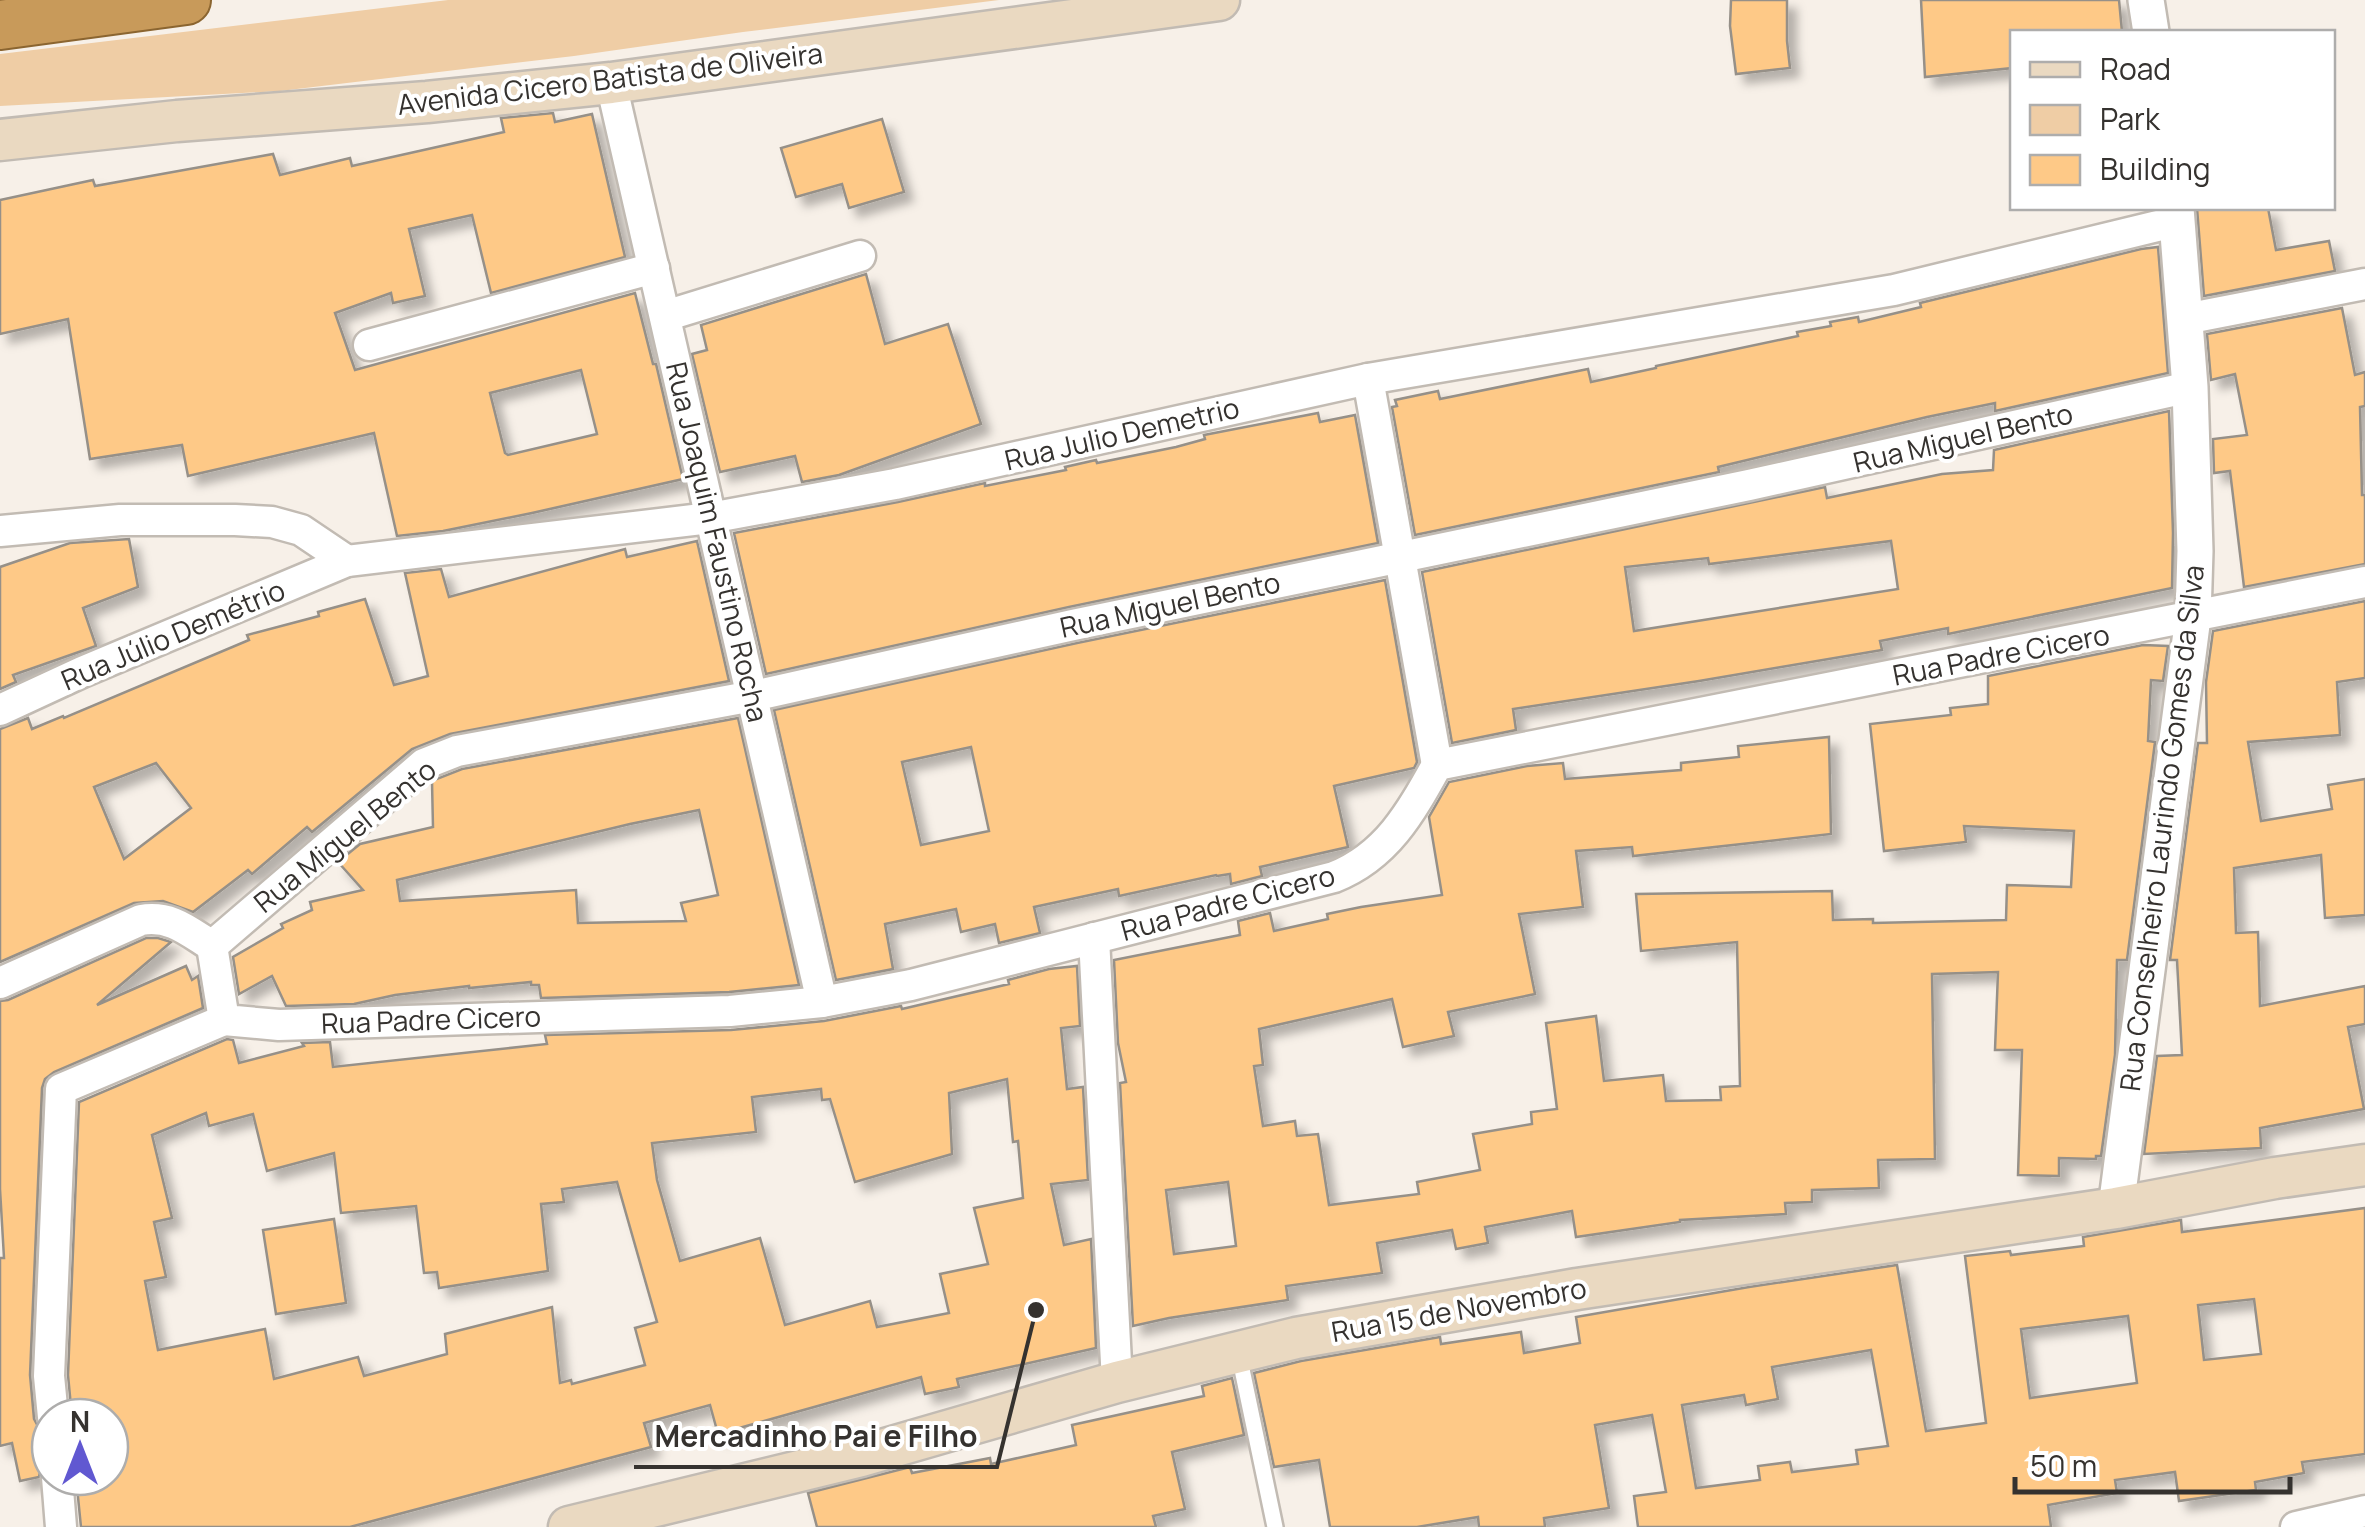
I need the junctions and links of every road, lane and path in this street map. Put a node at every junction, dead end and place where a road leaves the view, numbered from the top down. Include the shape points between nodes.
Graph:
1 (186, 0) edge
2 (1219, 0) edge
3 (2146, 0) edge
4 (0, 25) edge
5 (2151, 30) edge
6 (612, 83) junction
7 (0, 140) edge
8 (2177, 214) edge
9 (860, 256) dead end
10 (654, 268) junction
11 (2365, 284) edge
12 (665, 316) junction
13 (2186, 319) junction
14 (369, 345) dead end
15 (1368, 379) junction
16 (2190, 387) junction
17 (710, 518) junction
18 (0, 532) edge
19 (1398, 558) junction
20 (347, 561) junction
21 (2365, 582) edge
22 (2193, 617) junction
23 (753, 696) junction
24 (0, 710) edge
25 (1437, 764) junction
26 (1094, 938) junction
27 (212, 946) junction
28 (0, 983) edge
29 (822, 1002) junction
30 (224, 1020) junction
31 (2365, 1164) edge
32 (2116, 1208) junction
33 (1238, 1353) junction
34 (1117, 1382) junction
35 (51, 1397) edge
36 (59, 1497) edge
37 (2365, 1511) edge
38 (61, 1527) edge
39 (568, 1527) edge
40 (1274, 1527) edge
41 (2296, 1527) edge

1 - 4 highway
2 - 6 main road, Avenida Cicero Batista de Oliveira
3 - 5 street
6 - 7 main road, Avenida Cicero Batista de Oliveira
6 - 10 street, Rua Joaquim Faustino Rocha
8 - 13 street, Rua Conselheiro Laurindo Gomes da Silva
8 - 15 street, Rua Julio Demetrio via 1894,290
9 - 12 street
10 - 12 street, Rua Joaquim Faustino Rocha
10 - 14 street
11 - 13 street
12 - 17 street, Rua Joaquim Faustino Rocha
13 - 16 street, Rua Conselheiro Laurindo Gomes da Silva
15 - 17 street, Rua Julio Demetrio
15 - 19 street
16 - 19 street, Rua Miguel Bento
16 - 22 street, Rua Conselheiro Laurindo Gomes da Silva
17 - 20 street, Rua Julio Demetrio
17 - 23 street, Rua Joaquim Faustino Rocha
18 - 20 street via 120,520 272,522 301,530
19 - 23 street, Rua Miguel Bento
19 - 25 street
20 - 24 street, Rua Júlio Demétrio
21 - 22 street, Rua Padre Cicero
22 - 25 street, Rua Padre Cicero
22 - 32 street, Rua Conselheiro Laurindo Gomes da Silva
23 - 27 street, Rua Miguel Bento via 438,757
23 - 29 street, Rua Joaquim Faustino Rocha
25 - 26 street, Rua Padre Cicero via 1390,839 1348,872
26 - 29 street, Rua Padre Cicero
26 - 34 street
27 - 28 street via 168,920 141,920
27 - 30 street
29 - 30 street, Rua Padre Cicero via 730,1011 298,1024
30 - 35 street via 61,1089
31 - 32 main road, Rua 15 de Novembro
32 - 33 main road, Rua 15 de Novembro via 1576,1289
33 - 34 main road, Rua 15 de Novembro
33 - 40 lane
34 - 39 main road, Rua 15 de Novembro via 861,1456
36 - 38 street
37 - 41 street

